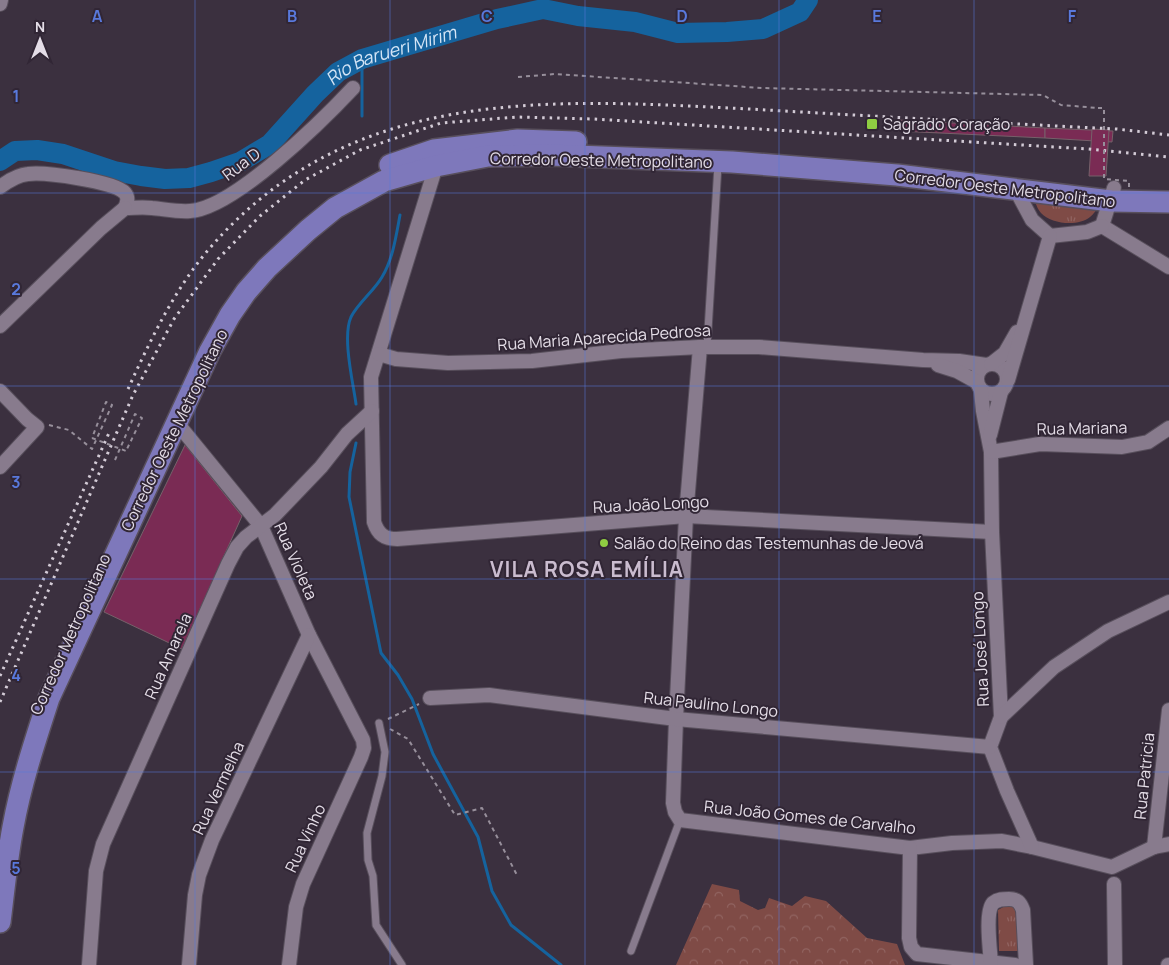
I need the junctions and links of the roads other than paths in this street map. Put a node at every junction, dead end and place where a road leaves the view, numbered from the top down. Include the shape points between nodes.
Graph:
1 (1, 0) edge
2 (0, 4) edge
3 (353, 88) dead end
4 (518, 140) junction
5 (718, 162) junction
6 (436, 166) junction
7 (1042, 180) junction
8 (0, 187) edge
9 (1016, 190) junction
10 (1169, 190) edge
11 (1118, 193) junction
12 (1169, 202) edge
13 (125, 208) junction
14 (1102, 226) junction
15 (1050, 236) junction
16 (1169, 267) edge
17 (1024, 321) junction
18 (0, 326) edge
19 (704, 347) junction
20 (379, 354) junction
21 (923, 360) junction
22 (989, 364) junction
23 (1008, 380) junction
24 (979, 386) junction
25 (0, 391) edge
26 (1001, 392) junction
27 (372, 411) junction
28 (176, 423) junction
29 (1169, 428) edge
30 (990, 445) junction
31 (0, 467) edge
32 (686, 516) junction
33 (261, 526) junction
34 (992, 532) junction
35 (1169, 602) edge
36 (310, 635) junction
37 (430, 698) road end
38 (1169, 711) edge
39 (1001, 717) junction
40 (676, 719) junction
41 (379, 723) road end
42 (359, 730) joint
43 (990, 747) junction
44 (680, 820) junction
45 (1169, 844) edge
46 (1032, 847) junction
47 (1154, 847) junction
48 (910, 848) junction
49 (0, 850) edge
50 (1114, 884) dead end
51 (0, 922) edge
52 (631, 951) dead end
53 (991, 963) junction
54 (89, 965) edge
55 (189, 965) edge
56 (289, 965) edge
57 (402, 965) edge
58 (1016, 965) edge
59 (1026, 965) edge
60 (1115, 965) edge

1 - 2 street
3 - 13 street, Rua D via 252,180 218,203 191,211
4 - 6 main road via 443,157
4 - 7 main road, Corredor Metropolitano via 735,149 898,162
4 - 49 main road, Corredor Metropolitano via 434,150 376,170 320,203 234,289 190,369 57,659 23,742 4,817
5 - 6 main road, Corredor Oeste Metropolitano via 550,155 488,156
5 - 9 main road, Corredor Oeste Metropolitano via 897,175
5 - 19 lane
6 - 20 street
6 - 28 main road, Corredor Oeste Metropolitano via 384,180 335,208 267,268 246,292 210,350
7 - 9 main road via 1022,184
7 - 11 main road, Corredor Metropolitano
8 - 13 street via 11,178 26,174 70,177 119,189 128,198
9 - 11 main road, Corredor Oeste Metropolitano
9 - 15 street via 1032,220
10 - 11 main road, Corredor Metropolitano
11 - 12 main road, Corredor Oeste Metropolitano
11 - 14 street
13 - 18 street
14 - 15 street via 1086,232
14 - 16 street
15 - 17 street, Rua José Longo
17 - 22 street, Rua José Longo via 1004,353
17 - 23 street, Rua José Longo
19 - 20 street, Rua Maria Aparecida Pedrosa via 621,351 532,362 457,363 396,359
19 - 21 street, Rua Maria Aparecida Pedrosa via 759,347
19 - 32 street
20 - 27 street via 371,377
21 - 22 street, Rua Maria Aparecida Pedrosa
21 - 24 street, Rua Maria Aparecida Pedrosa via 957,371
22 - 23 street via 996,364 1004,370
22 - 24 street, Rua José Longo via 978,372
23 - 26 street, Rua José Longo
24 - 26 street via 991,395
24 - 30 street, Rua José Longo
25 - 31 street via 37,427
26 - 30 street, Rua José Longo
27 - 32 street, Rua João Longo via 374,522 385,538
27 - 33 street, Rua Amarela
28 - 33 street, Rua Violeta
28 - 51 main road, Corredor Oeste Metropolitano via 49,698 18,802
29 - 30 street, Rua Mariana via 1148,442 1122,448
30 - 34 street, Rua José Longo
32 - 34 street, Rua João Longo
32 - 40 street
33 - 36 street, Rua Violeta
33 - 54 street, Rua Amarela via 246,537 228,564 104,844 96,871
34 - 39 street, Rua José Longo
35 - 39 street via 1108,631 1054,667
36 - 42 street, Rua Violeta
36 - 55 street, Rua Vermelha via 212,840 199,875
37 - 40 street, Rua Paulino Longo via 488,695
38 - 47 street, Rua Patricia
39 - 43 street, Rua José Longo
40 - 43 street, Rua Paulino Longo
40 - 44 street via 673,803
41 - 57 lane via 385,752 367,833 368,860 373,876 376,925
42 - 56 street, Rua Vinho via 364,748 303,884 296,907
43 - 46 street
44 - 48 street, Rua João Gomes de Carvalho
44 - 52 lane
45 - 47 street
46 - 47 street, Rua João Gomes de Carvalho via 1112,867
46 - 48 street, Rua João Gomes de Carvalho via 1002,841
48 - 53 street via 911,947 917,954
50 - 60 street
53 - 58 street
53 - 59 street via 989,912 993,903 1000,899 1014,899 1020,902 1023,910

